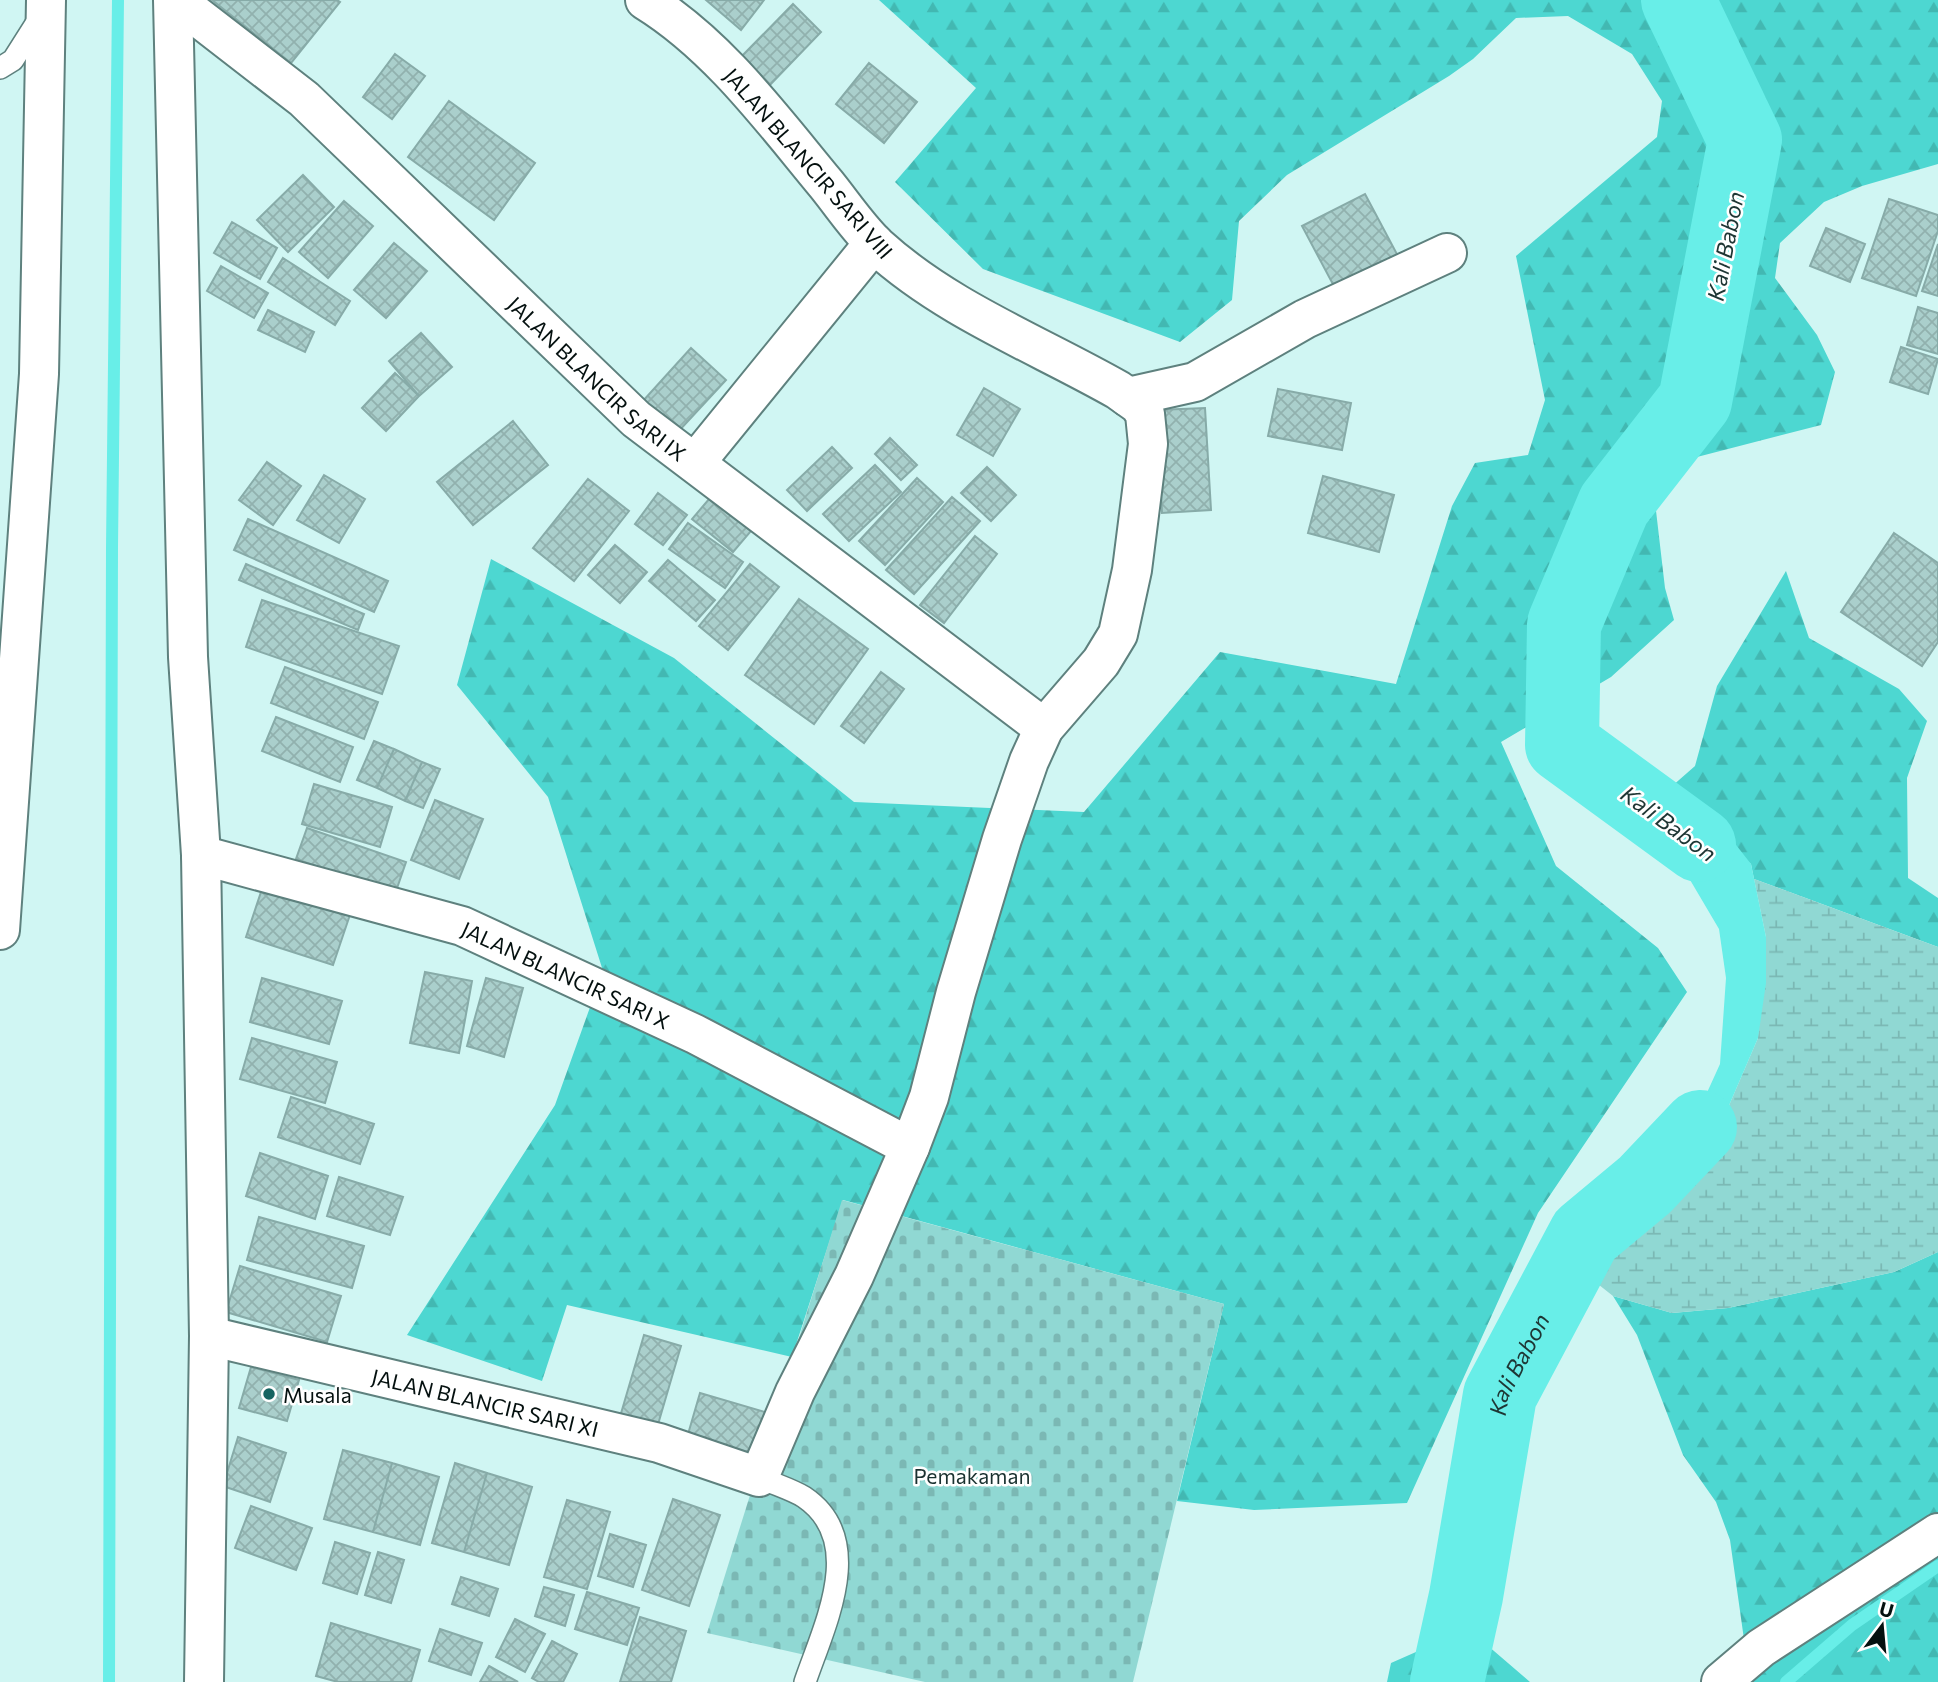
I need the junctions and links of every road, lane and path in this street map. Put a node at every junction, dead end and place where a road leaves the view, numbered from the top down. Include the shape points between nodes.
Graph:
1 (174, 0) edge
2 (645, 0) edge
3 (46, 3) edge
4 (0, 68) edge
5 (874, 243) junction
6 (1447, 253) dead end
7 (1128, 397) junction
8 (695, 463) junction
9 (1044, 728) junction
10 (201, 855) junction
11 (0, 930) edge
12 (911, 1147) junction
13 (209, 1336) junction
14 (759, 1477) junction
15 (1938, 1533) edge
16 (204, 1682) edge
17 (805, 1682) edge
18 (1721, 1682) edge

1 - 8 street, JALAN BLANCIR SARI IX via 304,99 636,419
1 - 10 street via 188,657
2 - 5 street, JALAN BLANCIR SARI VIII via 671,16 760,103
3 - 4 lane via 13,60
3 - 11 street via 39,374
5 - 7 street, JALAN BLANCIR SARI VIII via 908,273 962,307
5 - 8 street
6 - 7 street via 1305,320 1195,382
7 - 9 street via 1145,414 1148,443 1136,545 1118,634 1089,678
8 - 9 street, JALAN BLANCIR SARI IX
9 - 12 street via 1002,839
10 - 12 street, JALAN BLANCIR SARI X via 462,926 695,1034
10 - 13 street
12 - 14 street
13 - 14 street, JALAN BLANCIR SARI XI via 659,1443
13 - 16 street
14 - 17 lane via 805,1498 826,1521 839,1548 833,1593
15 - 18 street via 1761,1648

